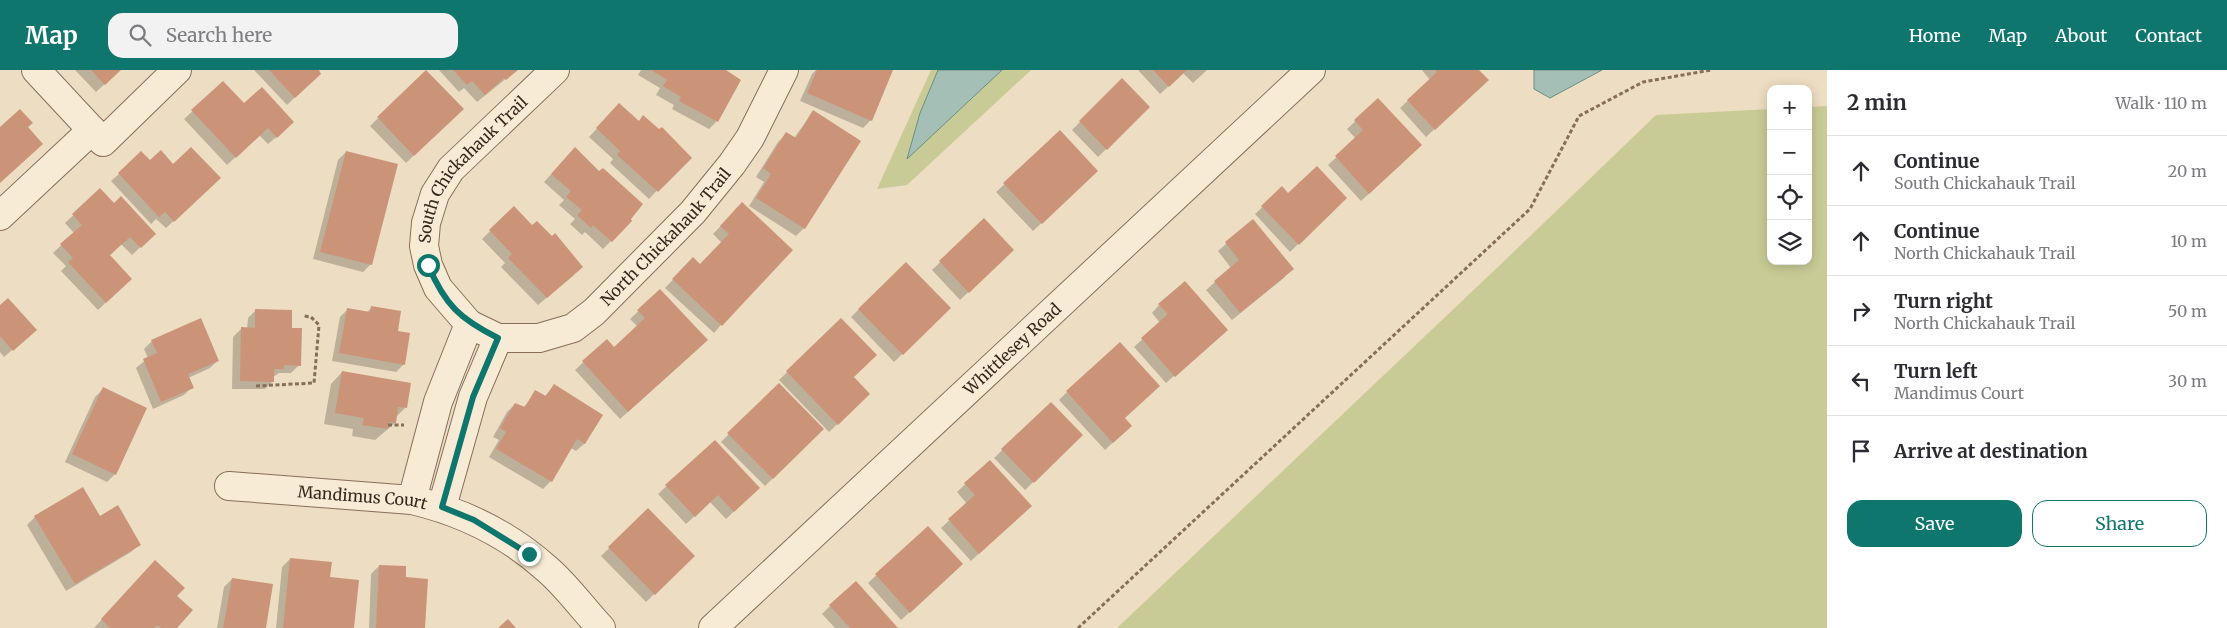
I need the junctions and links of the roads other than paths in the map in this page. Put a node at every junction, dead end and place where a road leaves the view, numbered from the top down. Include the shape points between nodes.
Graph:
1 (36, 70) edge
2 (178, 70) edge
3 (555, 70) edge
4 (784, 70) edge
5 (1311, 70) edge
6 (97, 136) junction
7 (0, 216) edge
8 (470, 324) junction
9 (498, 338) junction
10 (229, 486) dead end
11 (412, 500) junction
12 (442, 507) junction
13 (601, 628) edge
14 (713, 628) edge

1 - 6 street
2 - 6 street
3 - 8 street, South Chickahauk Trail via 451,168 435,194 426,223 424,246 428,265 438,288
4 - 9 street, North Chickahauk Trail via 750,138 732,164 693,212 594,312 573,328 539,338
5 - 14 street, Whittlesey Road
6 - 7 street
8 - 9 street, North Chickahauk Trail
8 - 11 street via 438,402
9 - 12 street via 473,397
10 - 11 street, Mandimus Court
11 - 12 street, Mandimus Court
12 - 13 street, Mandimus Court via 474,520 529,554 549,570

